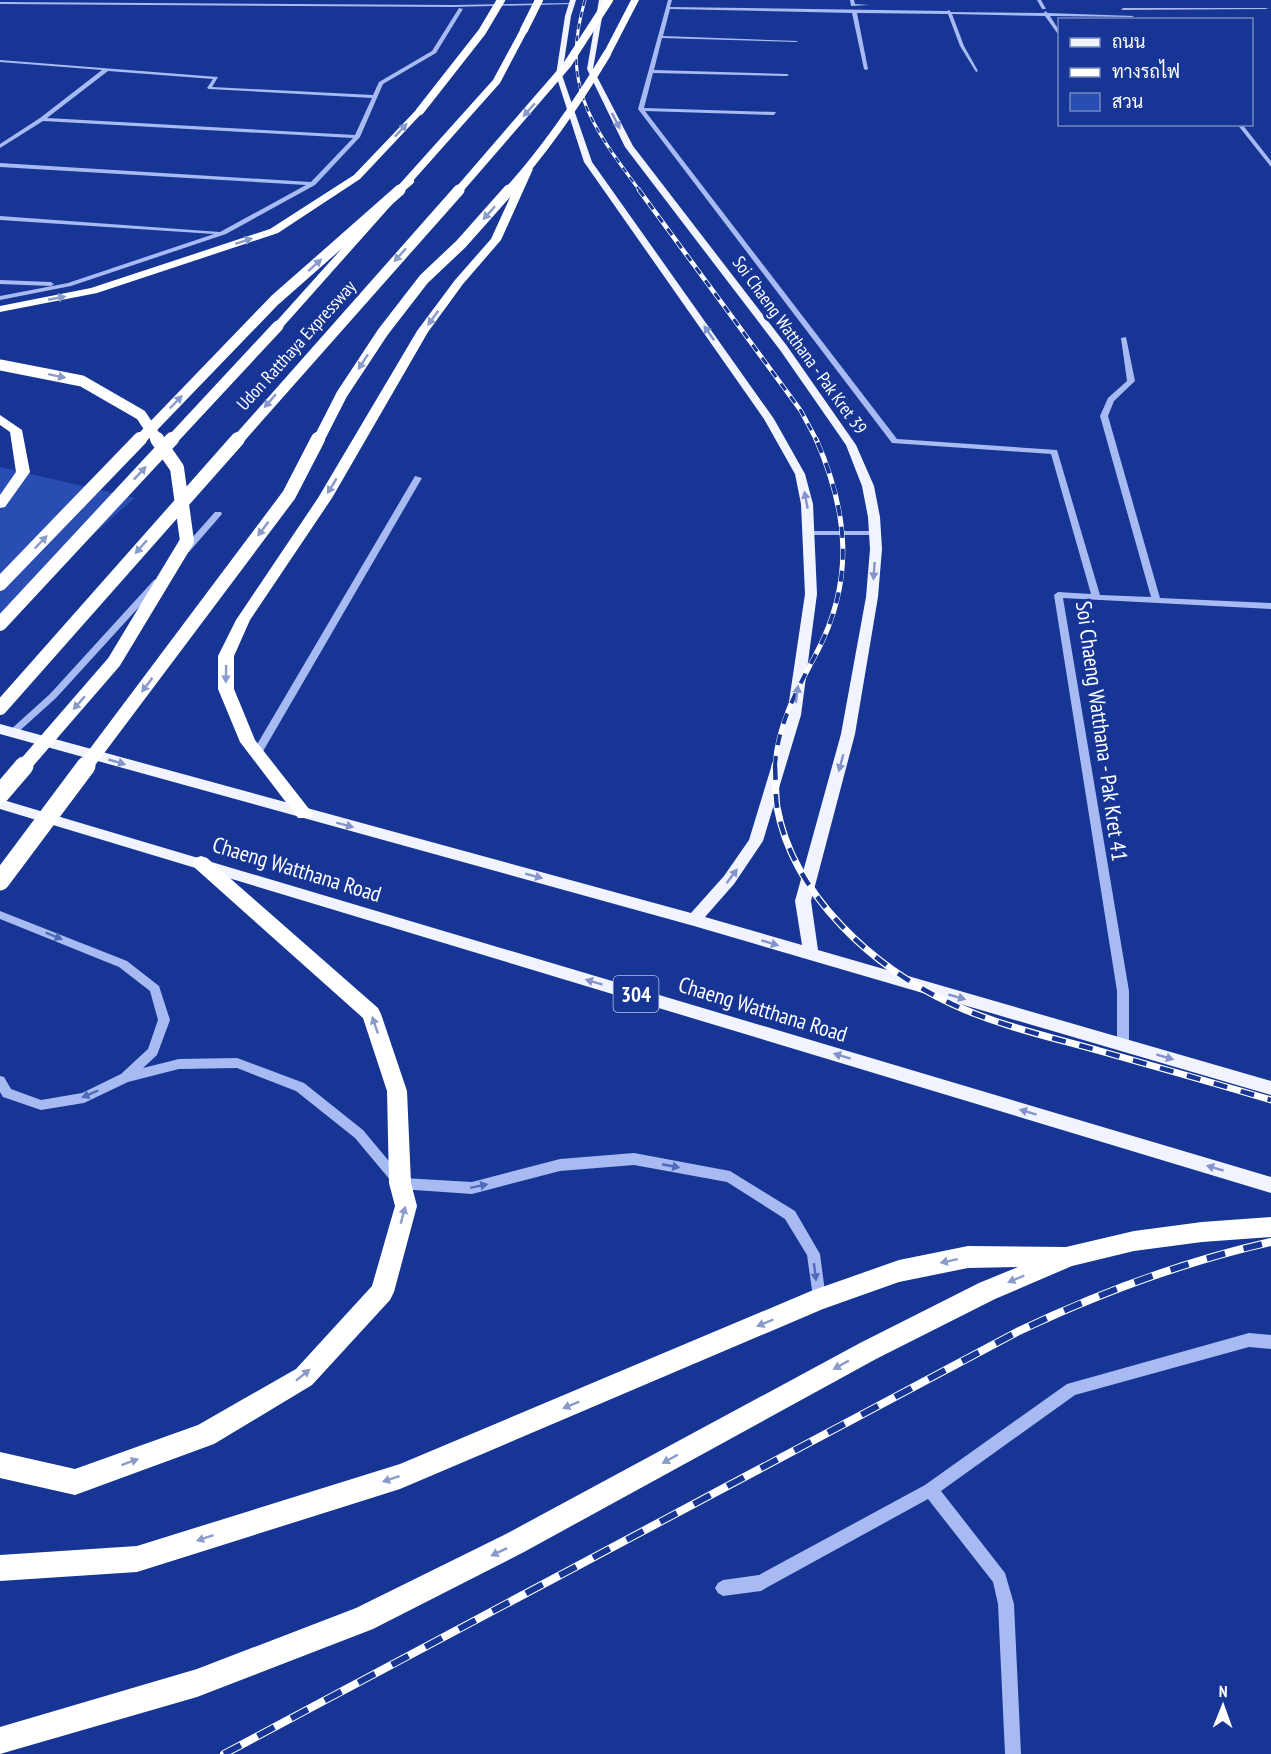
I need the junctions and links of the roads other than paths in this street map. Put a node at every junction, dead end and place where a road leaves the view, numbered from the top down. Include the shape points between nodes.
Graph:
1 (501, 0) edge
2 (540, 0) edge
3 (602, 0) edge
4 (609, 0) edge
5 (635, 0) edge
6 (670, 0) edge
7 (1039, 0) edge
8 (572, 2) edge
9 (0, 3) edge
10 (853, 7) edge
11 (667, 8) junction
12 (461, 9) dead end
13 (1266, 9) dead end
14 (1149, 10) junction
15 (950, 12) junction
16 (1045, 12) junction
17 (1153, 15) dead end
18 (1132, 16) dead end
19 (1058, 34) edge
20 (660, 37) junction
21 (796, 41) dead end
22 (0, 61) edge
23 (107, 69) junction
24 (866, 69) dead end
25 (651, 71) junction
26 (976, 71) dead end
27 (787, 75) dead end
28 (374, 97) junction
29 (641, 109) junction
30 (774, 113) dead end
31 (42, 119) junction
32 (1241, 126) edge
33 (357, 137) junction
34 (0, 146) edge
35 (0, 165) edge
36 (1271, 165) edge
37 (528, 170) junction
38 (410, 181) junction
39 (313, 184) junction
40 (0, 218) edge
41 (224, 233) junction
42 (0, 282) edge
43 (69, 285) junction
44 (0, 298) edge
45 (0, 309) edge
46 (1124, 338) dead end
47 (0, 364) edge
48 (0, 419) edge
49 (418, 478) dead end
50 (0, 504) edge
51 (218, 514) dead end
52 (809, 533) junction
53 (875, 533) junction
54 (0, 584) edge
55 (1096, 597) junction
56 (1156, 600) junction
57 (1271, 606) edge
58 (0, 624) edge
59 (0, 708) edge
60 (6, 731) edge
61 (256, 753) junction
62 (0, 794) edge
63 (0, 804) edge
64 (304, 814) junction
65 (201, 863) junction
66 (0, 881) edge
67 (0, 915) edge
68 (694, 920) junction
69 (810, 955) junction
70 (1123, 1045) junction
71 (125, 1078) junction
72 (0, 1081) edge
73 (1271, 1088) edge
74 (400, 1183) junction
75 (1271, 1185) edge
76 (1271, 1227) edge
77 (1070, 1256) junction
78 (819, 1299) junction
79 (1271, 1342) edge
80 (0, 1465) edge
81 (930, 1490) junction
82 (0, 1568) edge
83 (723, 1588) dead end
84 (0, 1741) edge
85 (1013, 1754) edge

45 -> 1 highway, bridge via 93,291 274,231 357,177 420,111 482,32
2 - 38 highway, Udon Ratthaya Expressway, bridge via 497,81
3 -> 53 main road, Soi Chaeng Watthana - Pak Kret 39 via 590,69 629,147 784,348 851,445 868,486
4 -> 59 highway, Udon Ratthaya Expressway, bridge via 567,65 531,109
5 - 37 highway, bridge via 623,28 583,94
6 - 11 street
7 - 16 street
8 - 9 street via 441,6
52 -> 8 main road via 800,474 786,445 588,162 559,75
10 - 11 street
10 - 15 street
10 - 16 street
10 - 24 street
11 - 20 street
12 - 28 street via 434,52 381,83
13 - 14 street
14 - 16 street
14 - 17 street
15 - 16 street
15 - 26 street
16 - 18 street
16 - 19 street
20 - 21 street
20 - 25 street
22 - 23 street
23 - 28 street via 216,78 209,88
23 - 31 street
25 - 27 street
25 - 29 street
28 - 33 street
29 - 30 street
29 - 55 street via 895,441 1054,452
31 - 33 street
31 - 34 street
32 - 36 street
33 - 39 street
35 - 39 street
37 -> 61 highway via 495,240 423,331 325,498 243,620 226,656 226,689
37 -> 66 highway, bridge via 424,279 383,332 342,394 289,495
54 -> 38 highway, bridge via 275,300
58 -> 38 highway, Udon Ratthaya Expressway, bridge
39 - 41 street
40 - 41 street
41 - 43 street
42 - 43 street
43 - 44 street
46 - 56 street via 1131,381 1111,400 1104,416
47 -> 62 highway, bridge via 82,381 141,416 177,468 187,541 114,662
48 - 50 highway via 16,430 24,472
49 - 61 street
51 - 60 street via 53,696
52 - 53 street
68 -> 52 main road via 756,842 794,715 811,594
53 -> 69 main road, Soi Chaeng Watthana - Pak Kret 39 via 872,597 848,734 803,901
55 - 56 street, Soi Chaeng Watthana - Pak Kret 41
55 - 70 street, Soi Chaeng Watthana - Pak Kret 41 via 1058,595 1123,991
56 - 57 street, Soi Chaeng Watthana - Pak Kret 41
60 -> 64 main road
61 - 64 highway
63 - 65 main road, Chaeng Watthana Road / 304
64 -> 68 main road
74 -> 65 highway via 397,1091 371,1014
75 -> 65 main road, Chaeng Watthana Road / 304
67 -> 71 street via 123,964 155,989 164,1020 153,1052
68 -> 69 main road
69 -> 70 main road
70 -> 73 main road
71 -> 72 street via 84,1098 40,1105 7,1093
71 - 74 street via 179,1064 237,1063 300,1087 359,1134
74 -> 78 street via 472,1188 560,1165 634,1159 730,1177 790,1215 813,1254
80 -> 74 highway via 75,1482 205,1436 304,1377 382,1292 406,1206
76 - 77 highway via 1134,1241
77 -> 78 highway via 968,1257 899,1271
77 -> 84 highway via 987,1291 868,1351 515,1543 363,1619 197,1683
78 -> 82 highway via 400,1476 137,1559
79 - 81 street via 1249,1340 1072,1389
81 - 83 street via 761,1584
81 - 85 street via 1000,1578 1006,1604

